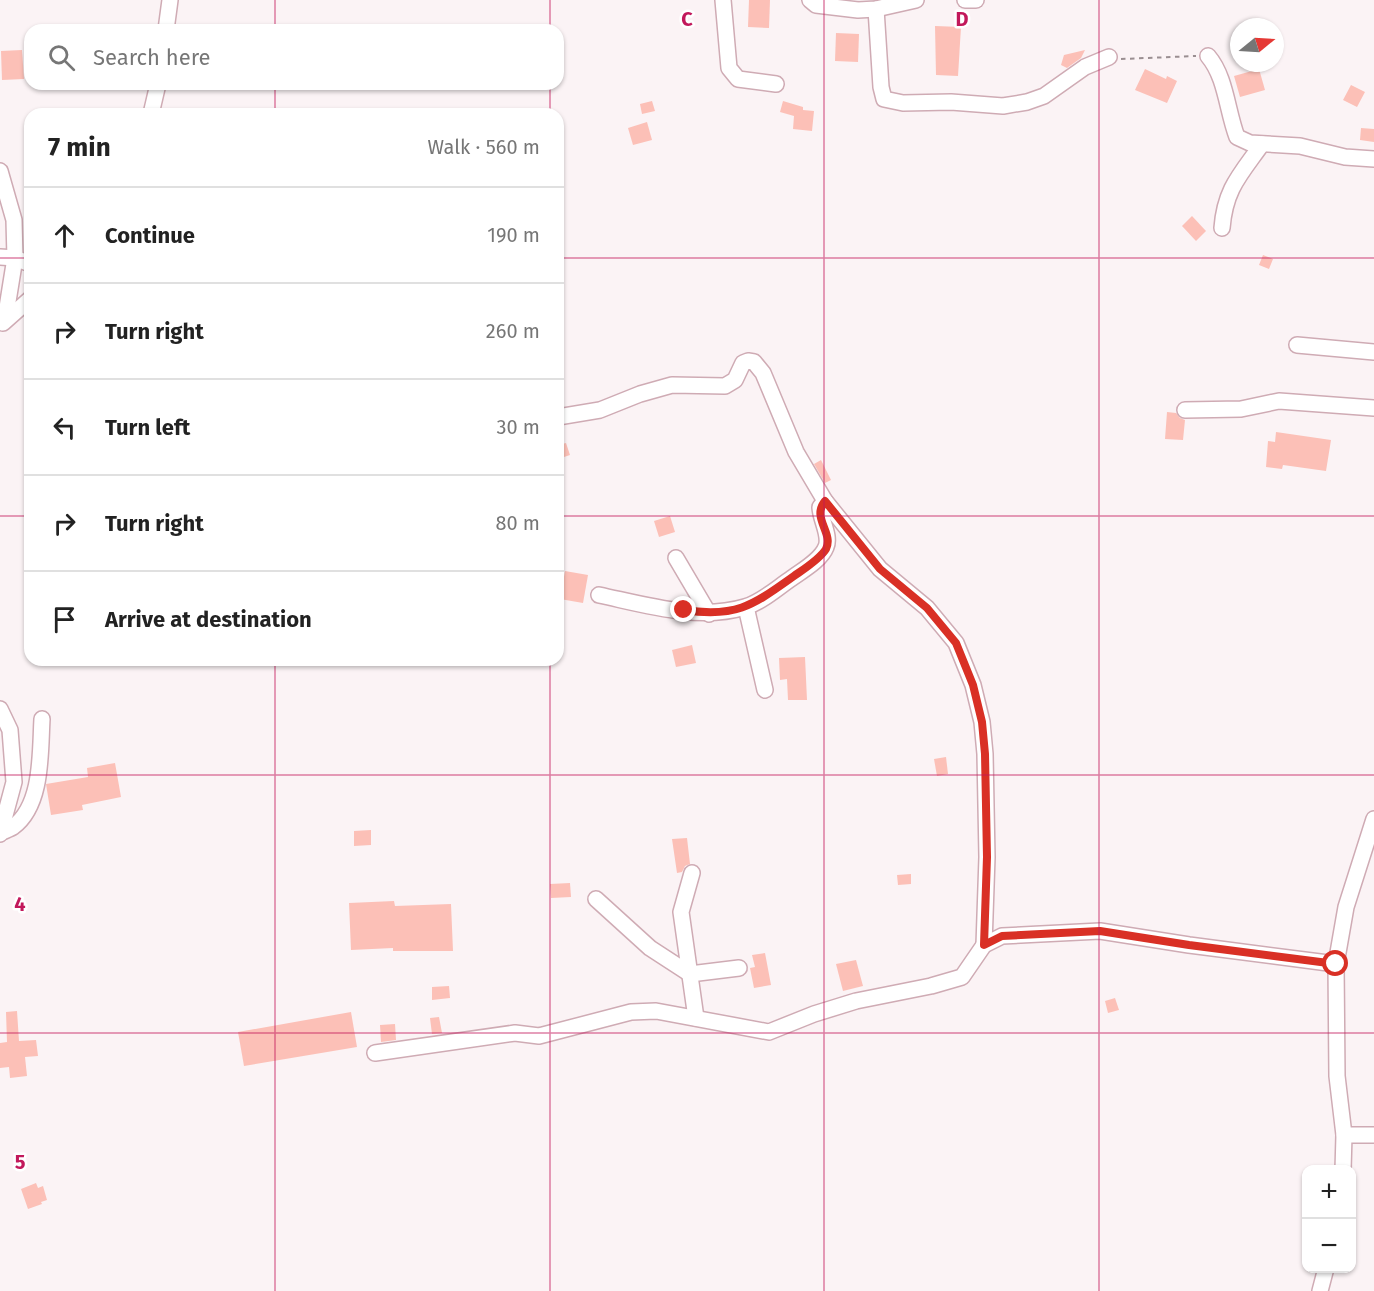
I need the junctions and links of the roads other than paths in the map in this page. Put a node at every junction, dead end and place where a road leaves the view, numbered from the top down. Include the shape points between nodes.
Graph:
1 (170, 0) edge
2 (723, 0) edge
3 (810, 0) edge
4 (916, 0) edge
5 (965, 0) edge
6 (976, 0) edge
7 (876, 9) junction
8 (167, 24) edge
9 (1208, 56) road end
10 (1109, 57) road end
11 (776, 84) dead end
12 (157, 90) edge
13 (152, 108) edge
14 (1262, 144) junction
15 (1374, 159) edge
16 (0, 171) edge
17 (3, 195) edge
18 (1222, 228) dead end
19 (7, 258) edge
20 (24, 262) edge
21 (24, 305) edge
22 (3, 324) edge
23 (1297, 345) dead end
24 (1374, 352) edge
25 (1374, 408) edge
26 (1185, 410) dead end
27 (564, 416) edge
28 (825, 501) junction
29 (676, 558) dead end
30 (599, 595) dead end
31 (746, 607) junction
32 (709, 614) junction
33 (765, 690) dead end
34 (0, 709) edge
35 (42, 718) dead end
36 (1373, 827) edge
37 (1, 830) edge
38 (692, 873) dead end
39 (596, 899) dead end
40 (984, 945) junction
41 (1336, 964) junction
42 (739, 968) dead end
43 (690, 974) junction
44 (696, 1018) junction
45 (375, 1053) dead end
46 (1374, 1135) edge
47 (1344, 1136) junction
48 (1342, 1165) edge
49 (1325, 1273) edge
50 (1320, 1291) edge

1 - 8 street
2 - 11 street via 729,68 738,80
3 - 7 street via 816,5
4 - 7 street
5 - 6 street
7 - 10 street via 884,99 903,103 1003,106 1028,102
9 - 14 street via 1217,66 1238,137
12 - 13 street
14 - 15 street via 1300,146 1345,157
14 - 18 street via 1230,190
16 - 17 street
17 - 19 street via 14,220
19 - 20 street
19 - 22 street
21 - 22 street
23 - 24 street
25 - 26 street via 1279,401 1241,409
27 - 28 street via 600,410 672,385 725,386 735,380 743,363 754,362 763,372 796,452
28 - 31 street via 820,515 828,542 826,548 799,573
28 - 40 street via 880,569 927,608 956,643 973,685 985,754
29 - 32 street
30 - 32 street
31 - 32 street
31 - 33 street
34 - 37 street via 10,730 14,782
35 - 37 street via 37,787 14,827
36 - 41 street via 1346,907
38 - 43 street via 681,912
39 - 43 street via 650,948
40 - 41 street via 1002,936 1100,931
40 - 44 street via 962,977 856,1001 769,1032
41 - 47 street via 1337,1076
42 - 43 street
43 - 44 street
44 - 45 street via 657,1011 631,1012 538,1036 515,1033
46 - 47 street
47 - 48 street
49 - 50 street

